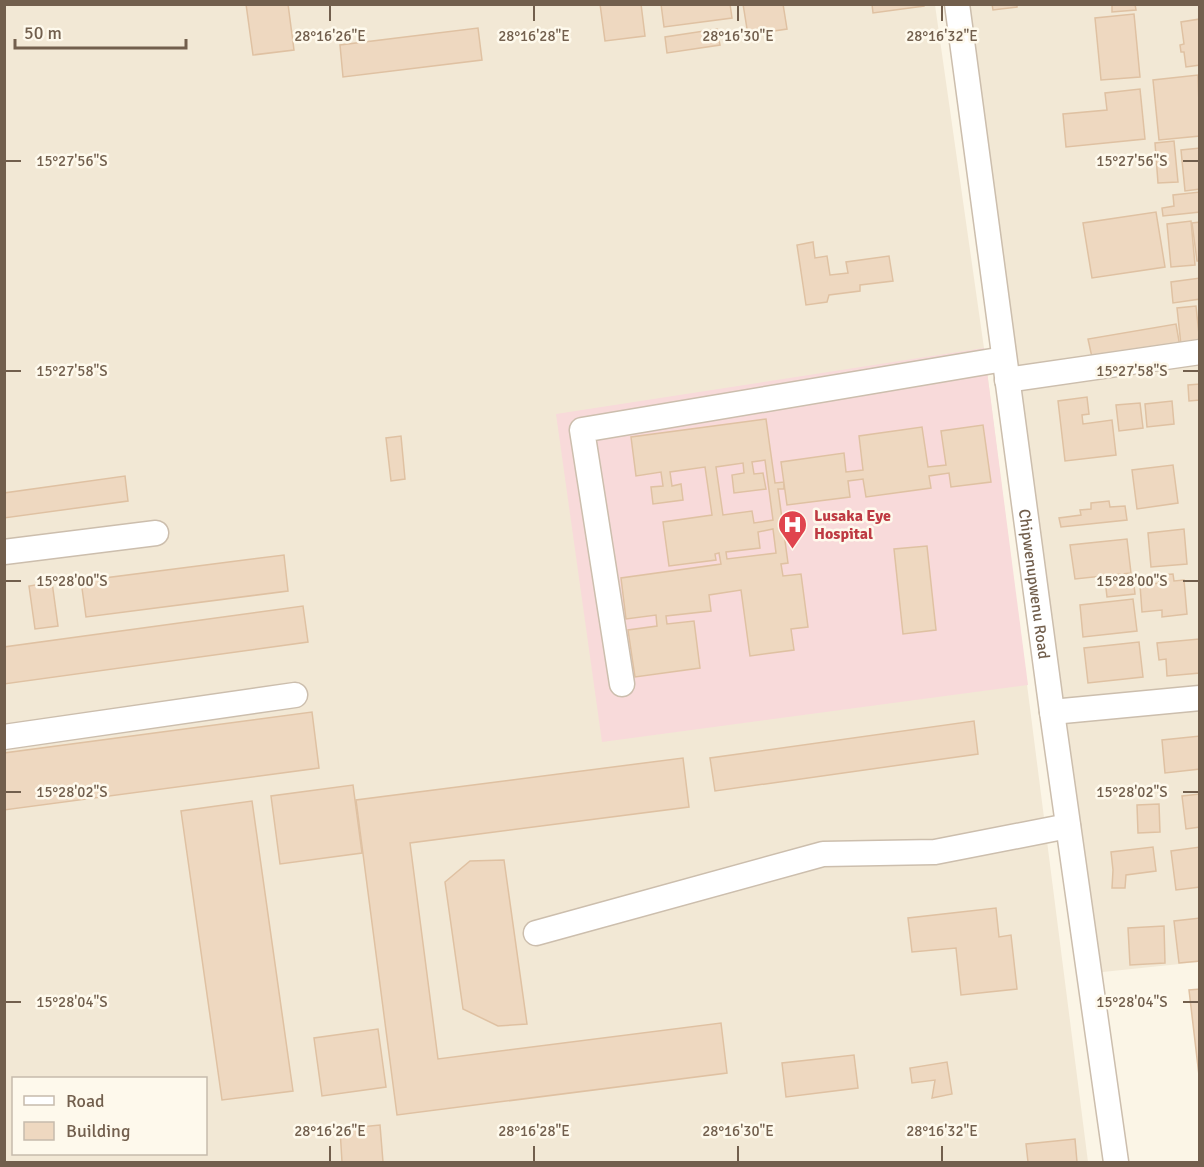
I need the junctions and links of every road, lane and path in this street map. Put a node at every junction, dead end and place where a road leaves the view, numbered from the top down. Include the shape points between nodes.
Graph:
1 (957, 4) edge
2 (1200, 352) edge
3 (1006, 369) junction
4 (156, 532) dead end
5 (4, 552) edge
6 (622, 684) dead end
7 (295, 695) dead end
8 (1200, 698) edge
9 (1052, 712) junction
10 (4, 737) edge
11 (1068, 826) junction
12 (536, 933) dead end
13 (1116, 1162) edge

1 - 3 street, Chipwenupwenu Road
2 - 3 street
3 - 6 street via 582,430
3 - 9 street, Chipwenupwenu Road
4 - 5 street
7 - 10 street
8 - 9 street
9 - 11 street, Chipwenupwenu Road
11 - 12 street via 935,852 823,854
11 - 13 street, Chipwenupwenu Road

